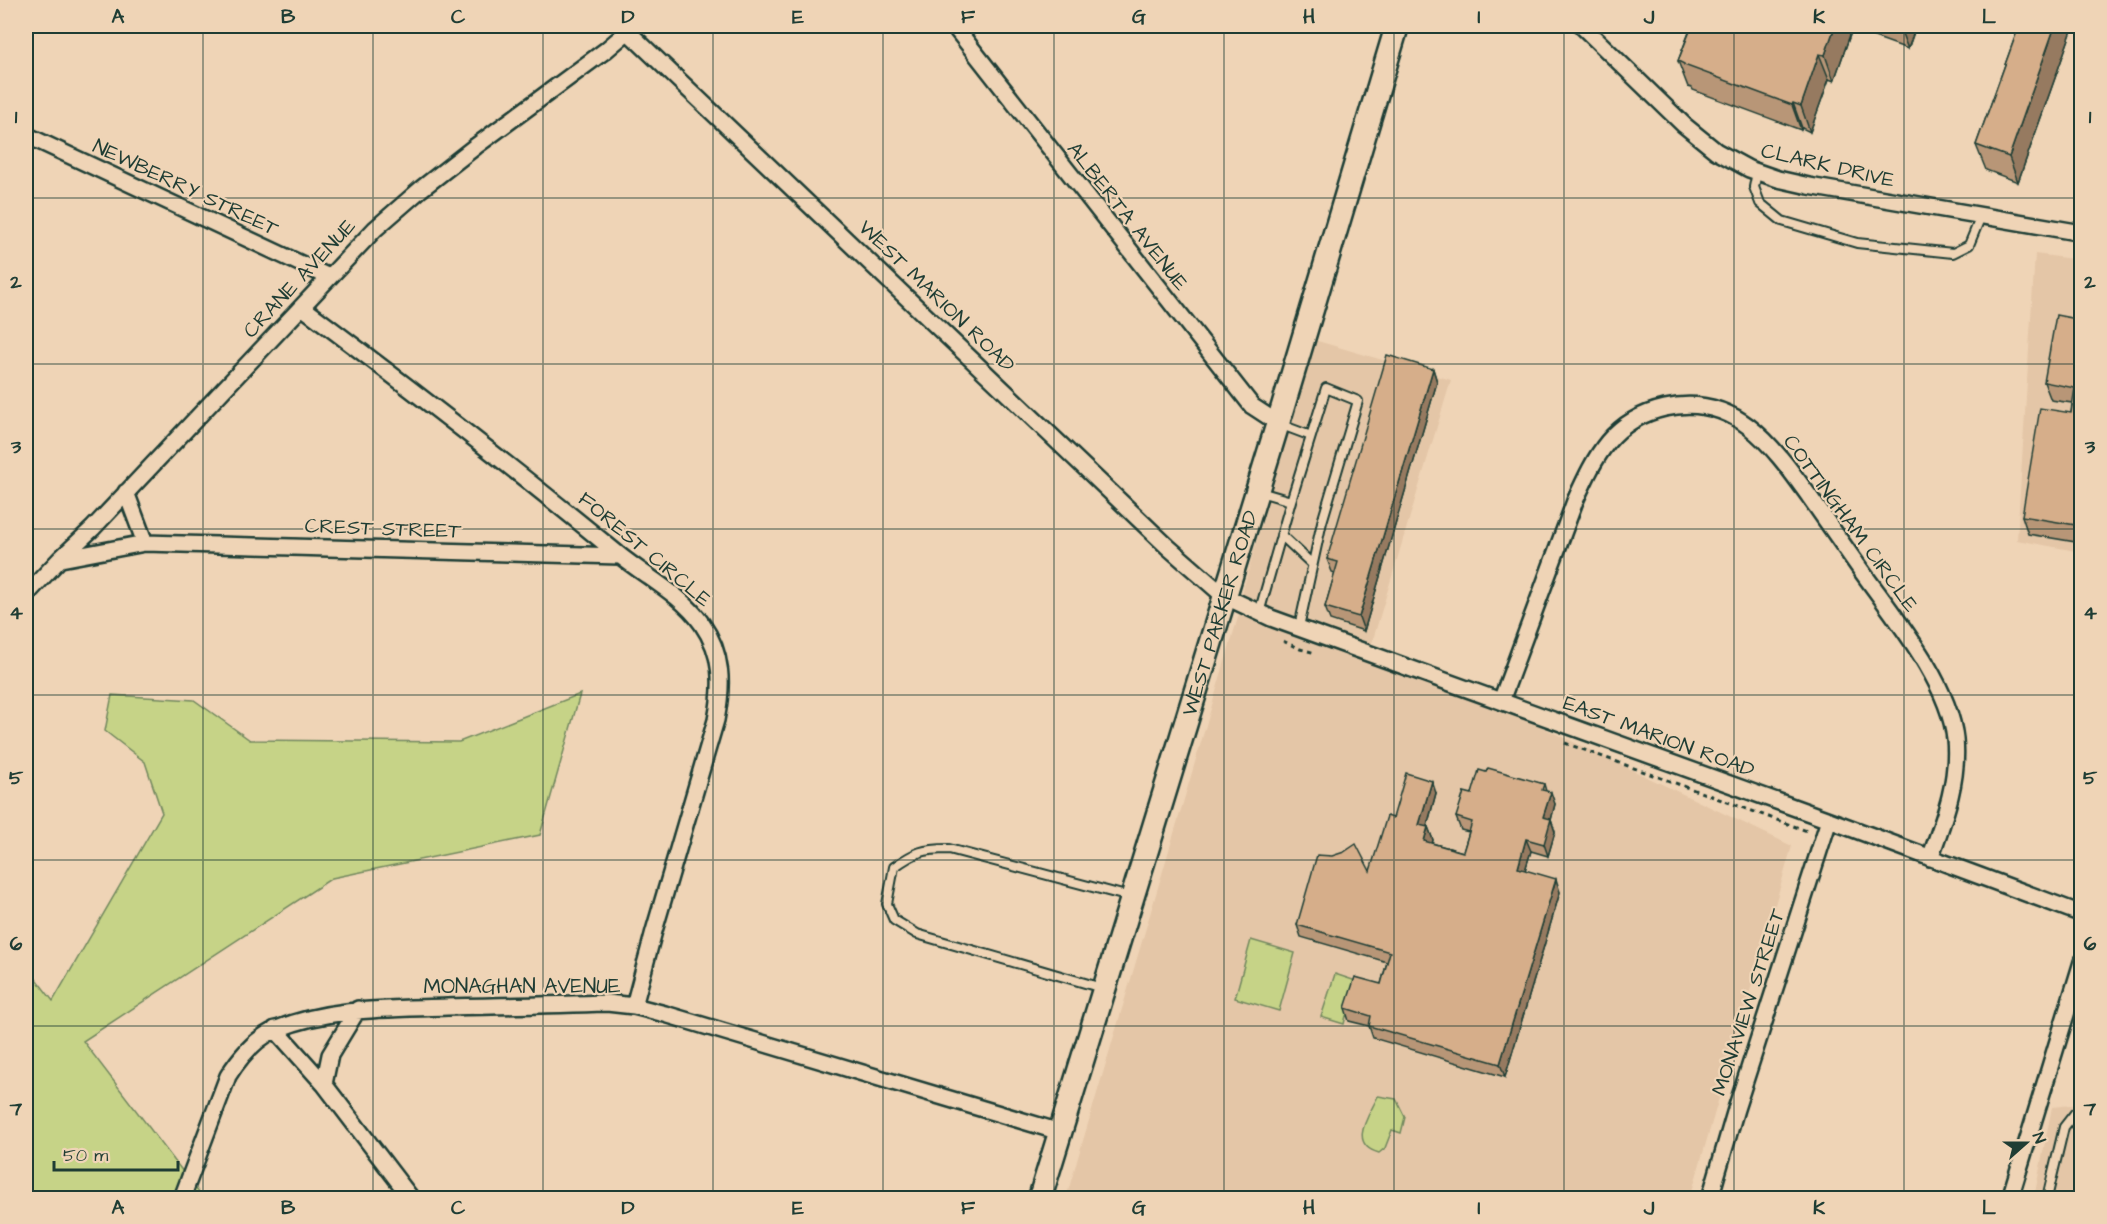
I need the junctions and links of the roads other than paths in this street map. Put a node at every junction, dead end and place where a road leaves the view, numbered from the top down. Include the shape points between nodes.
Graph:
1 (954, 26) edge
2 (1397, 26) edge
3 (1582, 26) edge
4 (628, 27) edge
5 (26, 135) edge
6 (1757, 172) junction
7 (1981, 216) junction
8 (2082, 233) edge
9 (329, 277) junction
10 (302, 307) junction
11 (1278, 423) junction
12 (1311, 436) junction
13 (1256, 491) junction
14 (126, 492) junction
15 (1291, 501) junction
16 (1281, 535) junction
17 (145, 543) junction
18 (620, 556) junction
19 (60, 559) junction
20 (1312, 564) junction
21 (26, 595) edge
22 (1224, 596) junction
23 (1259, 613) junction
24 (1299, 627) junction
25 (1501, 701) junction
26 (1829, 820) junction
27 (1930, 858) junction
28 (1132, 897) junction
29 (2082, 914) edge
30 (2082, 962) edge
31 (1104, 988) junction
32 (634, 1006) junction
33 (358, 1009) junction
34 (275, 1029) junction
35 (324, 1084) junction
36 (2082, 1112) edge
37 (1060, 1132) junction
38 (182, 1198) edge
39 (411, 1198) edge
40 (1040, 1198) edge
41 (1710, 1198) edge
42 (2010, 1198) edge
43 (2047, 1198) edge

1 - 11 street, ALBERTA AVENUE via 1252,406
2 - 11 street, WEST PARKER ROAD
3 - 6 street, CLARK DRIVE via 1683,125 1716,151
4 - 9 street, CRANE AVENUE via 606,50 421,189
4 - 22 street, WEST MARION ROAD via 1168,547
5 - 9 street, NEWBERRY STREET
6 - 7 street, CLARK DRIVE via 1809,186
6 - 7 lane via 1754,187 1760,203 1782,221 1857,243 1953,253 1969,245
7 - 8 street, CLARK DRIVE
9 - 10 street, CRANE AVENUE
10 - 14 street, CRANE AVENUE
10 - 18 street, FOREST CIRCLE
11 - 12 lane
11 - 13 street, WEST PARKER ROAD
12 - 15 lane
12 - 20 lane via 1326,388 1358,401
13 - 15 lane
13 - 22 street, WEST PARKER ROAD
14 - 17 street
14 - 19 street, CRANE AVENUE
15 - 16 lane
16 - 20 lane
16 - 23 lane
17 - 18 street, CREST STREET
17 - 19 street, CREST STREET
18 - 32 street, FOREST CIRCLE via 669,592 702,624 714,644 721,677 716,720
19 - 21 street, CRANE AVENUE
20 - 24 lane
22 - 23 street, EAST MARION ROAD
22 - 28 street, WEST PARKER ROAD
23 - 24 street, EAST MARION ROAD
24 - 25 street, EAST MARION ROAD
25 - 26 street, EAST MARION ROAD
25 - 27 street, COTTINGHAM CIRCLE via 1575,501 1603,446 1626,423 1652,411 1695,404 1718,409 1751,428 1785,463 1940,688 1953,727 1956,765 1947,810
26 - 27 street, EAST MARION ROAD
26 - 41 street, MONAVIEW STREET
27 - 29 street, EAST MARION ROAD
28 - 31 street, WEST PARKER ROAD
28 - 31 lane via 949,849 912,854 894,867 887,904 894,920 917,934
30 - 42 street
31 - 37 street, WEST PARKER ROAD
32 - 33 street, MONAGHAN AVENUE
32 - 37 street, MONAGHAN AVENUE
33 - 34 street, MONAGHAN AVENUE
33 - 35 street via 330,1055
34 - 35 street
34 - 38 street, MONAGHAN AVENUE via 240,1058 228,1076
35 - 39 street
36 - 43 lane via 2075,1113 2064,1126
37 - 40 street, WEST PARKER ROAD

